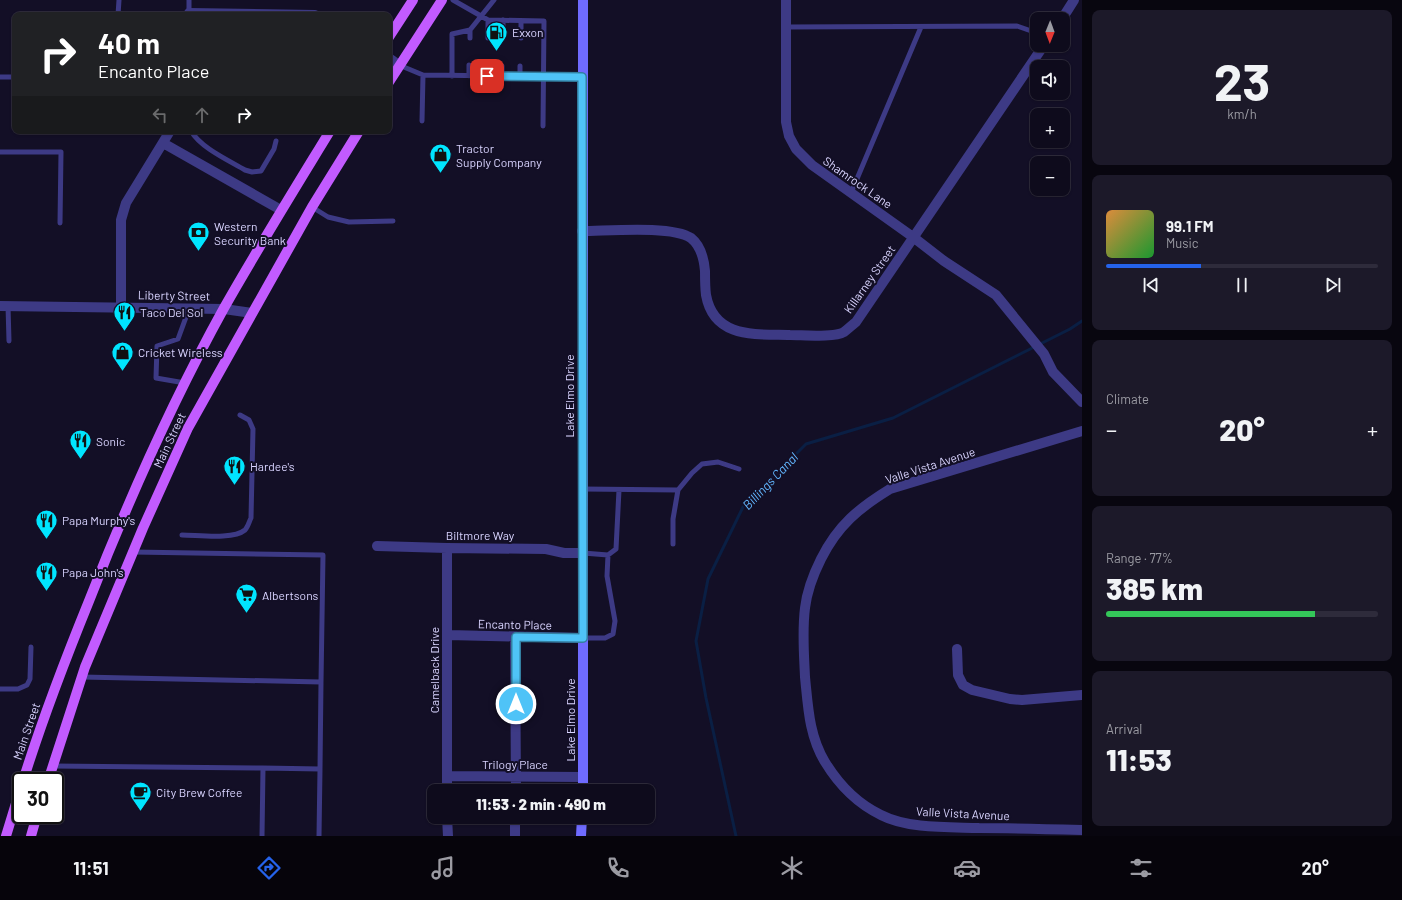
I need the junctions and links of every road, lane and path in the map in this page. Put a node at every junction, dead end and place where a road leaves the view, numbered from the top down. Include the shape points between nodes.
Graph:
1 (119, 0) edge
2 (189, 0) edge
3 (413, 0) edge
4 (442, 0) edge
5 (453, 0) edge
6 (494, 0) edge
7 (582, 0) edge
8 (786, 0) edge
9 (1074, 0) edge
10 (118, 12) edge
11 (189, 12) edge
12 (1066, 12) edge
13 (480, 16) junction
14 (488, 20) junction
15 (503, 20) junction
16 (521, 21) junction
17 (786, 27) junction
18 (921, 27) junction
19 (470, 30) junction
20 (1030, 31) edge
21 (392, 32) edge
22 (470, 38) dead end
23 (488, 38) dead end
24 (503, 38) dead end
25 (521, 38) dead end
26 (1039, 52) edge
27 (392, 60) edge
28 (399, 65) junction
29 (470, 65) dead end
30 (487, 65) dead end
31 (502, 66) dead end
32 (520, 66) dead end
33 (423, 75) junction
34 (452, 76) junction
35 (469, 76) junction
36 (487, 76) junction
37 (502, 76) junction
38 (520, 76) junction
39 (0, 77) edge
40 (12, 77) edge
41 (392, 77) edge
42 (544, 77) junction
43 (582, 77) junction
44 (422, 121) dead end
45 (543, 126) dead end
46 (168, 134) edge
47 (193, 134) edge
48 (328, 134) edge
49 (357, 134) edge
50 (276, 141) dead end
51 (163, 143) junction
52 (0, 152) edge
53 (851, 193) junction
54 (312, 207) junction
55 (281, 210) junction
56 (393, 221) dead end
57 (60, 223) dead end
58 (582, 231) junction
59 (913, 237) junction
60 (4, 306) edge
61 (120, 308) junction
62 (189, 309) junction
63 (224, 309) junction
64 (252, 313) junction
65 (9, 341) dead end
66 (185, 383) junction
67 (1082, 402) edge
68 (240, 415) dead end
69 (1082, 431) edge
70 (740, 469) dead end
71 (582, 489) junction
72 (619, 490) junction
73 (678, 490) junction
74 (182, 535) dead end
75 (673, 544) dead end
76 (377, 546) dead end
77 (447, 548) junction
78 (133, 552) junction
79 (583, 553) junction
80 (608, 555) junction
81 (448, 635) junction
82 (516, 637) junction
83 (583, 638) junction
84 (31, 647) dead end
85 (957, 649) dead end
86 (82, 677) junction
87 (321, 682) junction
88 (0, 689) edge
89 (1082, 695) edge
90 (53, 766) junction
91 (263, 768) junction
92 (320, 769) junction
93 (26, 772) edge
94 (51, 772) edge
95 (447, 776) junction
96 (516, 777) junction
97 (583, 777) junction
98 (447, 784) edge
99 (516, 784) edge
100 (583, 784) edge
101 (12, 816) edge
102 (34, 824) edge
103 (447, 824) edge
104 (516, 824) edge
105 (581, 824) edge
106 (1082, 830) edge
107 (980, 832) edge
108 (1069, 833) edge
109 (6, 836) edge
110 (31, 836) edge
111 (262, 836) edge
112 (319, 836) edge
113 (448, 836) edge
114 (515, 836) edge
115 (580, 836) edge

1 - 10 lane
2 - 11 lane
3 - 21 main road
4 - 28 main road
5 - 13 lane
6 - 13 lane
7 - 43 main road, Lake Elmo Drive
8 - 17 street, Shamrock Lane
9 - 12 street
13 - 14 lane
13 - 19 lane
14 - 15 lane
14 - 23 lane
15 - 16 lane
15 - 24 lane
16 - 25 lane
16 - 42 lane via 544,21
17 - 18 lane
17 - 53 street, Shamrock Lane via 786,122 790,136 796,149 812,165
18 - 20 lane via 1017,26
18 - 53 lane
19 - 22 lane
19 - 34 lane via 452,34
26 - 59 street, Killarney Street
27 - 28 street
28 - 33 lane
28 - 41 main road
29 - 35 lane
30 - 36 lane
31 - 37 lane
32 - 38 lane
33 - 34 lane
33 - 44 lane
34 - 35 lane
35 - 36 lane
36 - 37 lane
37 - 38 lane
38 - 42 lane
39 - 40 lane
42 - 43 lane
42 - 45 lane
43 - 58 main road, Lake Elmo Drive
46 - 51 street
47 - 50 lane via 208,147 252,172 261,171
48 - 55 main road, Main Street
49 - 54 main road, Main Street
51 - 55 street
51 - 61 street via 126,203 121,220
52 - 57 lane via 61,152
53 - 59 street, Shamrock Lane
54 - 56 lane via 328,216 343,220
54 - 64 main road, Main Street
55 - 63 main road, Main Street
58 - 59 street, Killarney Street via 656,230 690,238 700,249 704,262 706,296 712,312 726,327 749,334 825,336 843,333 856,322
58 - 71 main road, Lake Elmo Drive
59 - 67 street, Shamrock Lane via 996,295 1044,354 1053,372
60 - 61 street, Liberty Street
60 - 65 lane
61 - 62 street, Liberty Street
62 - 63 street, Liberty Street
62 - 66 lane via 178,339 157,346 156,378
63 - 64 street, Liberty Street
63 - 66 main road, Main Street
64 - 78 main road, Main Street via 188,428
66 - 93 main road, Main Street via 120,522 40,726
68 - 74 lane via 249,420 252,429 251,518 247,529 238,534 222,536
69 - 107 street, Valle Vista Avenue via 890,489 871,500 851,516 835,536 821,559 805,606 803,649 808,709 813,733 824,761 840,784 860,804 882,816 906,823
70 - 73 lane via 718,462 702,464
71 - 72 lane
71 - 79 main road, Lake Elmo Drive
72 - 73 lane
72 - 80 lane via 616,549
73 - 75 lane via 673,519
76 - 77 street, Biltmore Way
77 - 79 street, Biltmore Way via 546,548 564,553
77 - 81 street, Camelback Drive
78 - 86 main road, Main Street
78 - 87 lane via 324,555
79 - 80 lane
79 - 83 main road, Lake Elmo Drive
80 - 83 lane via 607,576 615,621 613,634 604,638
81 - 82 street, Encanto Place
81 - 95 street, Camelback Drive
82 - 83 street, Encanto Place
82 - 96 street
83 - 97 main road, Lake Elmo Drive
84 - 88 lane via 30,679 27,685 18,689
85 - 89 street via 958,675 963,685 972,690 1022,700
86 - 87 lane
86 - 90 main road, Main Street
87 - 92 lane
90 - 91 lane
90 - 94 main road, Main Street
91 - 92 lane
91 - 111 lane
92 - 112 lane
95 - 96 street, Trilogy Place
95 - 98 street, Camelback Drive
96 - 97 street, Trilogy Place
96 - 99 street
97 - 100 main road, Lake Elmo Drive
101 - 109 main road
102 - 110 main road
103 - 113 street
104 - 114 street
105 - 115 main road
106 - 108 street, Valle Vista Avenue
107 - 108 street, Valle Vista Avenue

